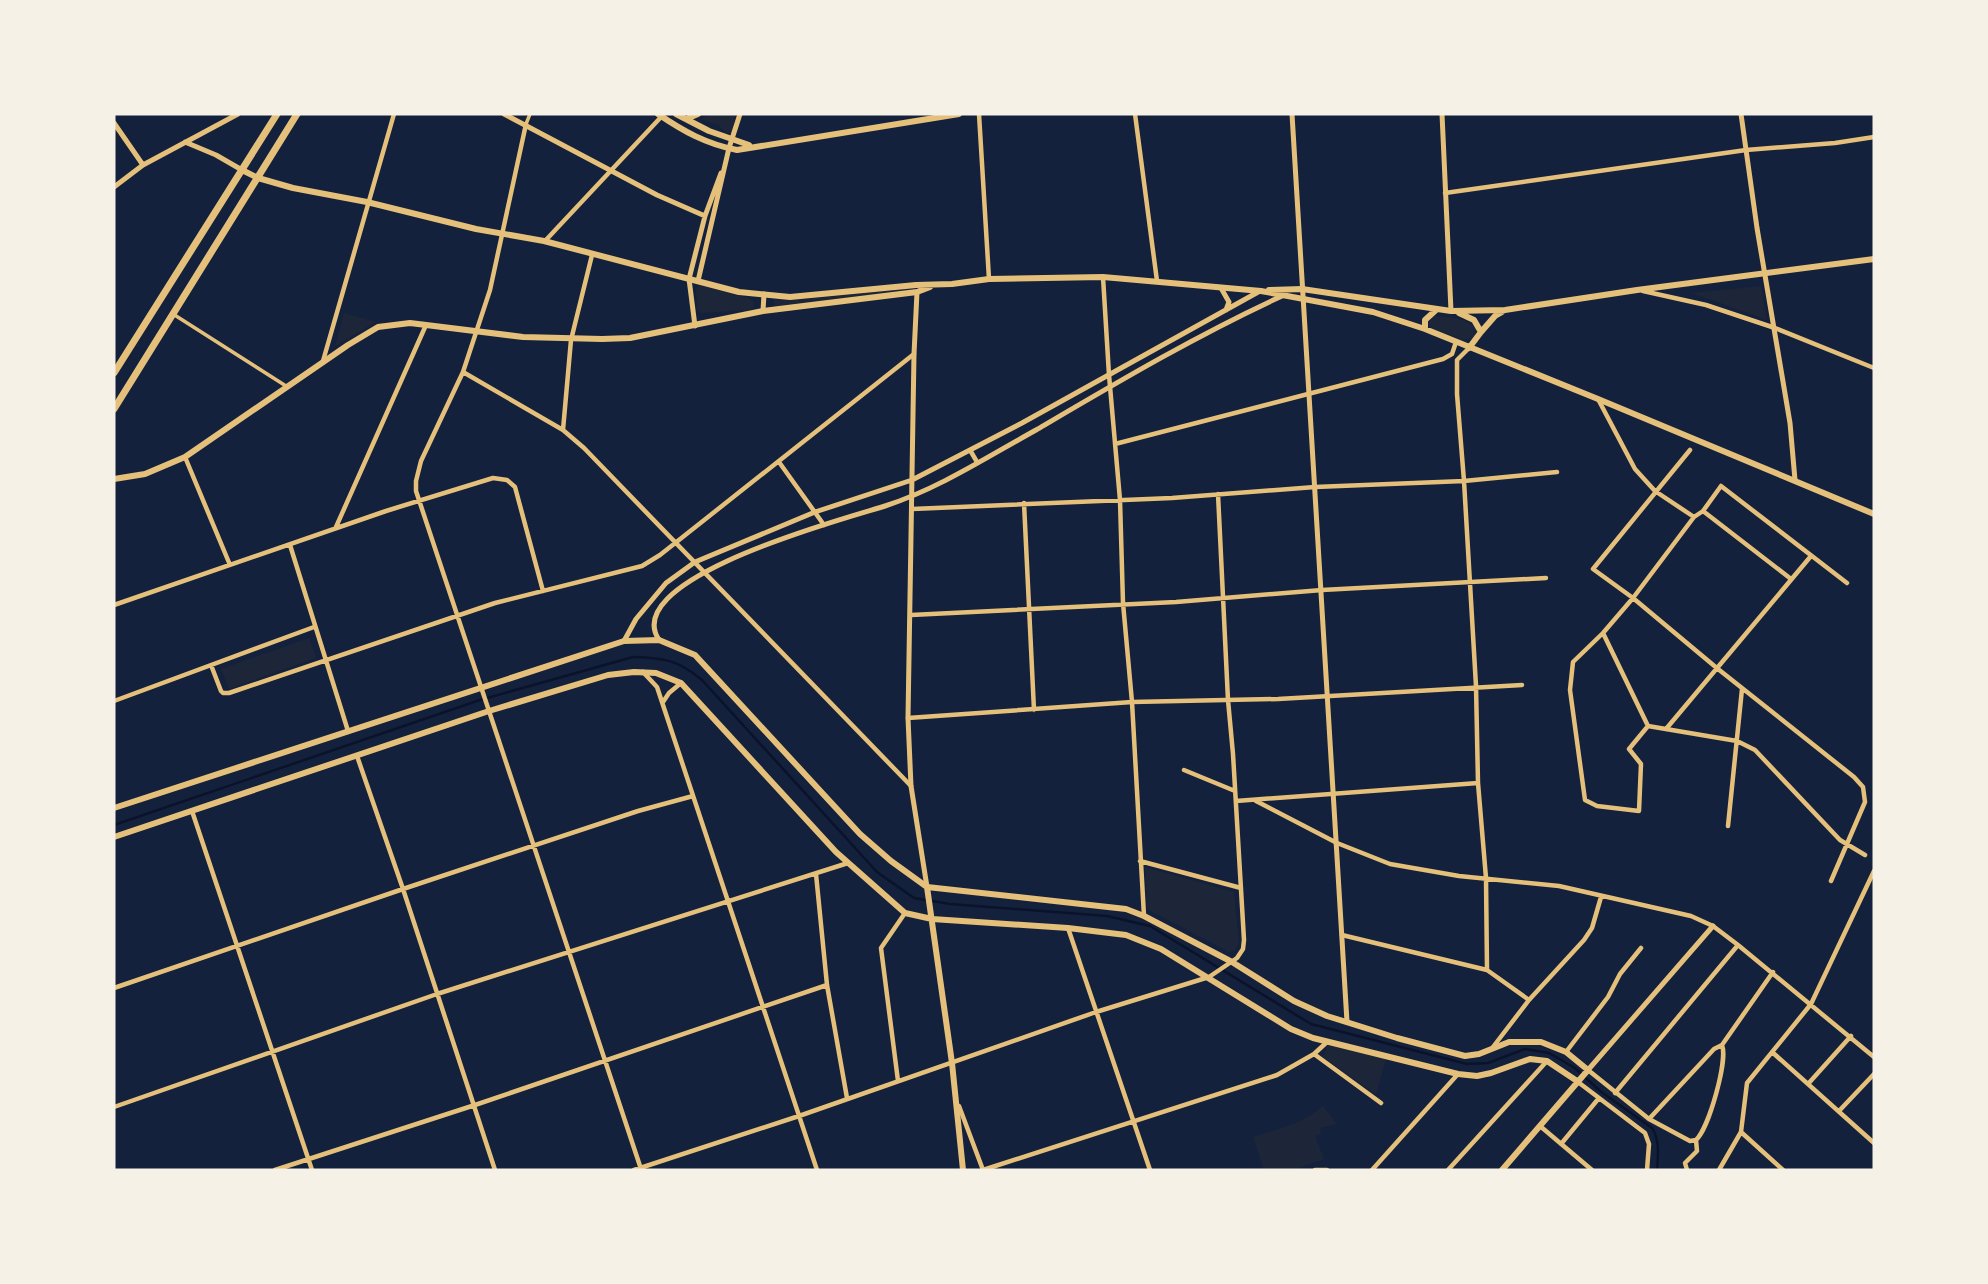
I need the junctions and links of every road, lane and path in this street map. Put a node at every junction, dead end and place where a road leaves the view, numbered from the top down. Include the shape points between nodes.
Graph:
1 (238, 114) edge
2 (277, 114) edge
3 (296, 114) edge
4 (394, 114) edge
5 (504, 114) edge
6 (530, 114) edge
7 (676, 114) edge
8 (698, 114) edge
9 (740, 114) edge
10 (959, 114) edge
11 (979, 114) edge
12 (1135, 114) edge
13 (1292, 114) edge
14 (1441, 114) edge
15 (1741, 114) edge
16 (660, 115) edge
17 (686, 119) junction
18 (114, 123) edge
19 (526, 124) junction
20 (1874, 137) edge
21 (732, 139) junction
22 (185, 142) junction
23 (751, 146) junction
24 (729, 148) junction
25 (1746, 150) junction
26 (144, 165) junction
27 (724, 169) junction
28 (242, 170) junction
29 (612, 170) junction
30 (258, 178) junction
31 (114, 187) edge
32 (1445, 193) junction
33 (368, 202) junction
34 (705, 216) junction
35 (503, 234) junction
36 (544, 242) junction
37 (592, 255) junction
38 (1874, 259) edge
39 (1765, 272) junction
40 (1103, 277) junction
41 (689, 279) junction
42 (989, 279) junction
43 (698, 281) junction
44 (1157, 281) junction
45 (917, 288) junction
46 (1221, 288) junction
47 (1302, 289) junction
48 (1261, 290) junction
49 (1637, 290) junction
50 (764, 295) junction
51 (1283, 295) junction
52 (1303, 299) junction
53 (1438, 309) junction
54 (1506, 310) junction
55 (763, 311) junction
56 (1453, 311) junction
57 (1226, 312) junction
58 (172, 313) junction
59 (426, 325) junction
60 (695, 326) junction
61 (1775, 328) junction
62 (1425, 329) junction
63 (477, 331) junction
64 (1481, 332) junction
65 (571, 340) junction
66 (1456, 342) junction
67 (1469, 348) junction
68 (914, 354) junction
69 (323, 361) junction
70 (1874, 368) edge
71 (463, 372) junction
72 (114, 373) edge
73 (1109, 375) junction
74 (286, 386) junction
75 (1110, 387) junction
76 (1311, 395) junction
77 (1598, 399) junction
78 (114, 409) edge
79 (1022, 424) junction
80 (563, 430) junction
81 (1028, 434) junction
82 (1115, 444) junction
83 (970, 450) junction
84 (1690, 450) dead end
85 (185, 457) junction
86 (779, 462) junction
87 (977, 463) junction
88 (1557, 472) dead end
89 (114, 479) edge
90 (912, 480) junction
91 (1795, 480) junction
92 (1464, 481) junction
93 (1315, 487) junction
94 (1656, 491) junction
95 (1218, 494) junction
96 (913, 497) junction
97 (420, 500) junction
98 (1120, 500) junction
99 (1024, 503) junction
100 (912, 509) junction
101 (1703, 511) junction
102 (815, 512) junction
103 (1874, 514) edge
104 (1694, 517) junction
105 (824, 525) junction
106 (335, 528) junction
107 (676, 542) junction
108 (290, 545) junction
109 (1811, 556) junction
110 (695, 562) junction
111 (230, 565) junction
112 (704, 572) junction
113 (1546, 578) dead end
114 (1791, 579) junction
115 (1470, 582) junction
116 (1847, 583) dead end
117 (1322, 590) junction
118 (543, 591) junction
119 (1224, 598) junction
120 (1633, 598) junction
121 (1123, 603) junction
122 (114, 605) edge
123 (1028, 608) junction
124 (458, 615) junction
125 (911, 615) junction
126 (314, 627) junction
127 (1603, 633) junction
128 (659, 640) junction
129 (624, 641) junction
130 (326, 660) junction
131 (211, 665) junction
132 (1718, 669) junction
133 (642, 672) junction
134 (681, 683) junction
135 (1522, 685) dead end
136 (1476, 686) junction
137 (480, 687) junction
138 (1742, 689) junction
139 (1328, 696) junction
140 (1228, 700) junction
141 (114, 701) edge
142 (662, 702) junction
143 (1132, 702) junction
144 (1034, 710) junction
145 (489, 711) junction
146 (908, 718) junction
147 (1648, 726) junction
148 (1665, 730) junction
149 (348, 731) junction
150 (1737, 741) junction
151 (356, 755) junction
152 (1184, 770) dead end
153 (1478, 783) junction
154 (911, 786) junction
155 (1235, 791) junction
156 (1334, 794) junction
157 (694, 796) junction
158 (1256, 800) junction
159 (1236, 801) junction
160 (114, 808) edge
161 (192, 811) junction
162 (1728, 825) dead end
163 (114, 837) edge
164 (1337, 843) junction
165 (1846, 844) junction
166 (536, 846) junction
167 (1865, 855) dead end
168 (1140, 861) junction
169 (848, 863) junction
170 (1874, 871) edge
171 (816, 874) junction
172 (1486, 878) junction
173 (1831, 881) dead end
174 (403, 888) junction
175 (1241, 888) junction
176 (927, 889) junction
177 (1601, 897) junction
178 (730, 902) junction
179 (905, 914) junction
180 (931, 915) junction
181 (1144, 916) junction
182 (1713, 926) junction
183 (1068, 928) junction
184 (1342, 935) junction
185 (1738, 945) junction
186 (236, 947) junction
187 (1641, 948) dead end
188 (569, 953) junction
189 (1232, 962) junction
190 (1488, 970) junction
191 (1773, 972) junction
192 (1209, 976) junction
193 (827, 985) junction
194 (114, 988) edge
195 (438, 994) junction
196 (1529, 1000) junction
197 (1811, 1004) junction
198 (764, 1008) junction
199 (1096, 1012) junction
200 (1347, 1022) junction
201 (1851, 1036) junction
202 (1326, 1042) junction
203 (1722, 1045) junction
204 (1490, 1051) junction
205 (272, 1052) junction
206 (1566, 1052) junction
207 (1772, 1052) junction
208 (1314, 1054) junction
209 (1874, 1056) edge
210 (606, 1061) junction
211 (1547, 1061) junction
212 (952, 1063) junction
213 (1588, 1070) junction
214 (1458, 1074) junction
215 (1874, 1074) edge
216 (898, 1081) junction
217 (1577, 1081) junction
218 (1808, 1084) junction
219 (1615, 1093) junction
220 (956, 1098) junction
221 (1599, 1098) junction
222 (848, 1099) junction
223 (1381, 1103) dead end
224 (475, 1105) junction
225 (114, 1107) edge
226 (1839, 1111) junction
227 (799, 1116) junction
228 (1649, 1119) junction
229 (1133, 1121) junction
230 (1539, 1126) junction
231 (1741, 1132) junction
232 (1696, 1140) junction
233 (1873, 1141) edge
234 (1561, 1144) junction
235 (309, 1160) junction
236 (1586, 1165) junction
237 (640, 1169) edge
238 (275, 1170) edge
239 (312, 1170) edge
240 (495, 1170) edge
241 (634, 1170) edge
242 (817, 1170) edge
243 (963, 1170) edge
244 (983, 1170) edge
245 (1150, 1170) edge
246 (1315, 1170) edge
247 (1327, 1170) edge
248 (1372, 1170) edge
249 (1448, 1170) edge
250 (1502, 1170) edge
251 (1582, 1170) edge
252 (1592, 1170) edge
253 (1647, 1170) edge
254 (1687, 1170) edge
255 (1719, 1170) edge
256 (1783, 1170) edge

1 - 22 street
2 - 28 main road
3 - 30 main road
4 - 33 street
5 - 19 street
6 - 19 street
7 - 17 main road
8 - 17 main road
9 - 21 street
10 - 23 main road
11 - 42 street
12 - 44 street
13 - 47 street
14 - 32 street
15 - 25 street
16 - 24 main road via 708,143
16 - 29 street
17 - 21 main road
18 - 26 street
19 - 29 street
19 - 35 street
20 - 25 street
21 - 23 main road
21 - 24 street
22 - 26 street
22 - 28 street
23 - 24 main road
24 - 27 street
25 - 32 street
25 - 39 street
26 - 31 street
27 - 34 street
27 - 43 street
28 - 30 main road
28 - 72 main road
29 - 34 street
29 - 36 street
30 - 33 main road
30 - 58 main road
32 - 56 street
33 - 35 main road
33 - 69 street
34 - 41 street
35 - 36 main road
35 - 63 street
36 - 37 main road
37 - 41 main road
37 - 65 street
38 - 39 main road
39 - 49 main road
39 - 61 street
40 - 42 main road
40 - 44 main road
40 - 73 street
41 - 43 main road
41 - 60 street
42 - 45 main road
43 - 50 main road
44 - 46 main road
45 - 50 main road
45 - 55 main road
45 - 68 street
46 - 48 main road
46 - 57 street via 1229,302
47 - 48 main road
47 - 52 street
47 - 53 main road
48 - 51 main road
48 - 57 street
49 - 54 main road
49 - 61 street via 1706,305
50 - 55 street
51 - 52 main road
51 - 75 street
52 - 62 main road via 1373,312
52 - 76 street
53 - 56 main road
53 - 62 main road via 1428,316
54 - 56 main road
54 - 64 main road
55 - 60 main road
56 - 64 main road via 1475,320
57 - 73 street
58 - 74 street
58 - 78 main road
59 - 63 main road
59 - 69 main road via 378,327
59 - 106 street
60 - 65 main road via 630,338
61 - 70 street
61 - 91 street
62 - 66 main road
63 - 65 main road
63 - 71 street
64 - 67 main road
65 - 80 street
66 - 67 main road
66 - 76 street via 1443,359
67 - 77 main road
67 - 92 street via 1457,360 1456,370
68 - 86 street
68 - 90 street
69 - 74 main road
71 - 80 street
71 - 97 street via 418,469
73 - 75 street
73 - 79 street
74 - 85 main road
75 - 81 street
75 - 82 street
76 - 82 street
76 - 93 street
77 - 91 main road
77 - 94 street via 1635,470
79 - 81 street
79 - 83 street
80 - 107 street
81 - 87 street
82 - 98 street
83 - 87 street
83 - 90 street
84 - 94 street
85 - 89 main road via 145,474
85 - 111 street
86 - 102 street
86 - 107 street
87 - 96 street
88 - 92 street
90 - 96 street
90 - 102 street
91 - 103 main road
92 - 93 street
92 - 115 street
93 - 95 street
93 - 117 street
94 - 104 street
94 - 120 street via 1593,569
95 - 98 street
95 - 119 street
96 - 100 street
96 - 105 street
97 - 106 street
97 - 118 street via 493,478 507,480 518,496
97 - 124 street
98 - 99 street
98 - 121 street
99 - 100 street
99 - 123 street
100 - 125 street
101 - 104 street
101 - 109 street via 1721,486
101 - 114 street
102 - 105 street
102 - 110 street
104 - 120 street
105 - 112 street
106 - 108 street
107 - 110 street
107 - 118 street via 642,566
108 - 111 street
108 - 126 street
109 - 114 street
109 - 116 street
110 - 112 street
110 - 129 street via 666,583
111 - 122 street
112 - 128 street via 659,610 653,631
112 - 154 street
113 - 115 street
114 - 132 street
115 - 117 street
115 - 136 street
117 - 119 street
117 - 139 street
118 - 124 street
119 - 121 street
119 - 140 street
120 - 127 street
120 - 132 street
121 - 123 street
121 - 143 street
123 - 125 street
123 - 144 street
124 - 130 street
124 - 137 street
125 - 146 street
126 - 130 street
126 - 131 street
127 - 147 street
127 - 147 street via 1573,662 1570,690 1585,800 1639,811 1641,764 1629,749
128 - 129 main road
128 - 176 main road via 695,655 860,834
129 - 137 main road
130 - 131 street via 226,693
130 - 149 street
131 - 141 street
132 - 138 street
132 - 148 street
133 - 134 main road
133 - 142 street via 657,687
133 - 145 main road via 608,676
134 - 142 street
134 - 169 main road
135 - 136 street
136 - 139 street
136 - 153 street
137 - 145 street
137 - 149 main road
138 - 150 street
138 - 165 street via 1863,787 1865,802
139 - 140 street
139 - 156 street
140 - 143 street
140 - 155 street
142 - 157 street
143 - 144 street
143 - 168 street
144 - 146 street
145 - 151 main road
145 - 166 street
146 - 154 street
147 - 148 street
148 - 150 street
149 - 160 main road
150 - 162 street
150 - 165 street via 1755,750
151 - 161 main road
151 - 174 street
152 - 155 street
153 - 156 street
153 - 172 street
154 - 176 street
155 - 159 street
156 - 158 street
156 - 164 street
157 - 166 street
157 - 178 street
158 - 159 street
158 - 164 street
159 - 175 street
161 - 163 main road
161 - 186 street
164 - 172 street via 1390,864
164 - 184 street
165 - 167 street
165 - 173 street
166 - 174 street
166 - 188 street
168 - 175 street
168 - 181 street
169 - 171 street
169 - 179 main road
170 - 197 street
171 - 178 street
171 - 193 street
172 - 177 street via 1559,886
172 - 190 street
174 - 186 street
174 - 195 street
175 - 189 street via 1244,940 1241,953
176 - 180 main road
176 - 181 main road via 1106,905
177 - 182 street via 1691,916
177 - 196 street via 1584,940
178 - 188 street
178 - 198 street
179 - 180 main road
179 - 216 street via 881,948
180 - 183 main road
180 - 212 main road
181 - 189 main road
182 - 185 street
182 - 213 street
183 - 192 main road via 1126,935
183 - 199 street
184 - 190 street
184 - 200 street
185 - 191 street
185 - 219 street
186 - 194 street
186 - 205 street
187 - 206 street
188 - 195 street
188 - 210 street
189 - 192 street
189 - 200 main road via 1310,1010
190 - 196 street
191 - 197 street
191 - 203 street
192 - 199 street
192 - 202 main road via 1291,1028
193 - 198 street
193 - 222 street
195 - 205 street
195 - 224 street
196 - 204 street
197 - 201 street
197 - 207 street
198 - 210 street
198 - 227 street
199 - 212 street
199 - 229 street
200 - 204 main road via 1465,1056
201 - 209 street
201 - 218 street
202 - 208 street
202 - 214 main road
203 - 228 street
203 - 232 street via 1724,1058 1709,1119
204 - 206 main road via 1509,1042 1528,1041
205 - 225 street
205 - 235 street
206 - 213 main road
207 - 218 street
207 - 231 street via 1747,1083
208 - 223 street
208 - 229 street via 1277,1075
210 - 224 street
210 - 237 street
211 - 214 main road via 1530,1059 1476,1076
211 - 217 main road
211 - 249 street
212 - 216 street
212 - 220 main road
213 - 217 main road
213 - 219 street
214 - 248 street
215 - 226 street
216 - 222 street
217 - 221 street
217 - 230 main road
218 - 226 street
219 - 228 street
220 - 243 main road
220 - 244 street
221 - 234 street
221 - 253 street via 1645,1133 1649,1141
222 - 227 street
224 - 235 street
224 - 240 street
226 - 233 street
227 - 237 street
227 - 242 street
228 - 232 street
229 - 244 street
229 - 245 street
230 - 234 street
230 - 250 main road
231 - 255 street
231 - 256 street
232 - 254 street via 1697,1150 1685,1163
234 - 236 street
235 - 238 street
235 - 239 street
236 - 251 street
236 - 252 street
237 - 241 street
246 - 247 street

